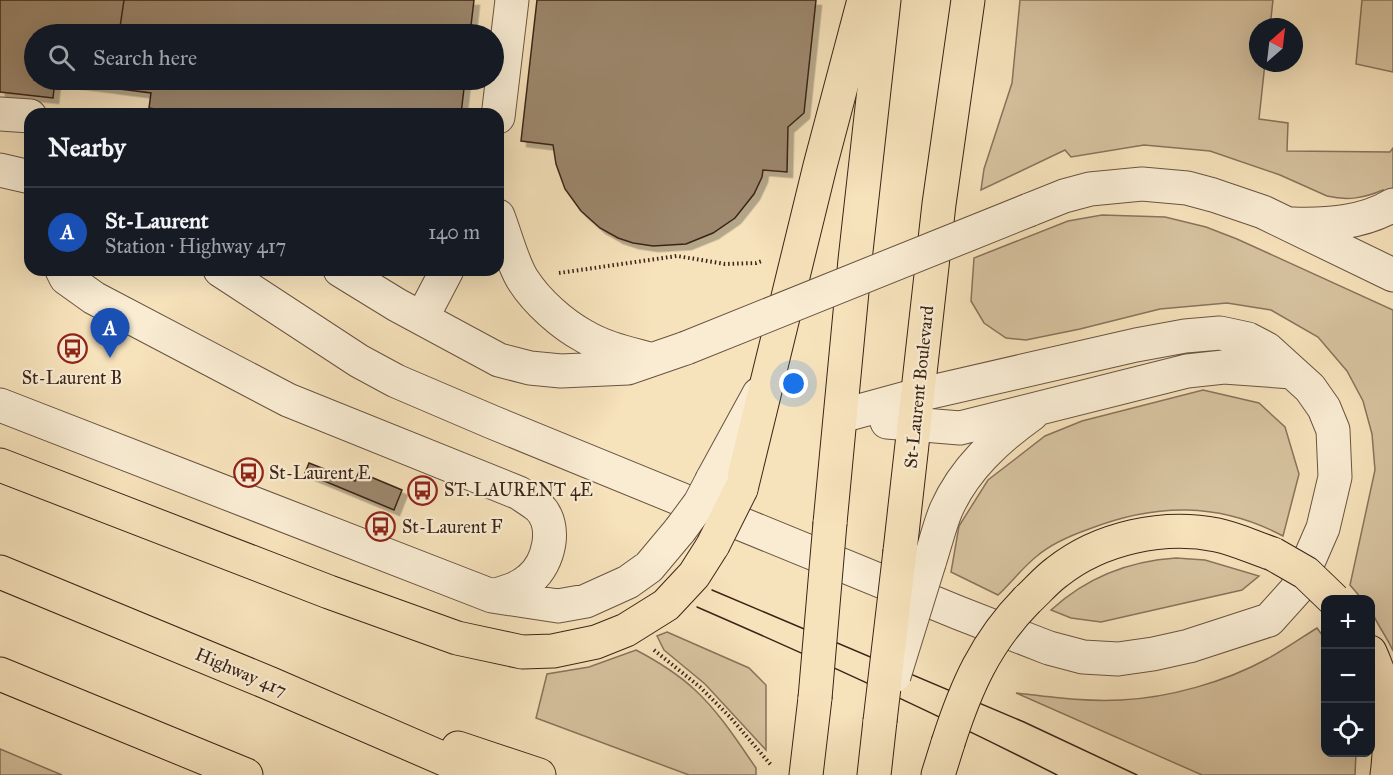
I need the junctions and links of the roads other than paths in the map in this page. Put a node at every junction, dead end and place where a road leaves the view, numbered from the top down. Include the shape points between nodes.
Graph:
1 (512, 0) edge
2 (864, 0) edge
3 (884, 0) edge
4 (968, 0) edge
5 (504, 67) edge
6 (501, 90) edge
7 (499, 108) edge
8 (0, 114) edge
9 (24, 116) edge
10 (0, 170) edge
11 (24, 176) edge
12 (1393, 205) edge
13 (1286, 224) junction
14 (504, 232) edge
15 (1393, 275) edge
16 (65, 276) edge
17 (229, 276) edge
18 (350, 276) edge
19 (444, 276) edge
20 (422, 318) junction
21 (651, 360) junction
22 (1292, 372) junction
23 (0, 405) edge
24 (1041, 407) junction
25 (917, 410) junction
26 (841, 416) junction
27 (0, 465) edge
28 (727, 484) junction
29 (915, 557) junction
30 (0, 572) edge
31 (1329, 595) edge
32 (492, 596) junction
33 (1375, 664) edge
34 (0, 674) edge
35 (271, 684) junction
36 (246, 775) edge
37 (481, 775) edge
38 (539, 775) edge
39 (806, 775) edge
40 (874, 775) edge
41 (938, 775) edge
42 (1387, 775) edge

1 - 5 lane
2 - 28 main road via 770,374
3 - 26 main road
4 - 25 main road, St-Laurent Boulevard via 939,204
6 - 7 lane
8 - 9 lane
10 - 11 lane
12 - 13 lane via 1349,221
13 - 15 lane
13 - 21 lane, bridge via 1263,212 1187,188 1142,184 1090,189
14 - 21 lane via 522,279 559,318 612,349
16 - 32 lane via 94,298 288,400 519,493 540,508 550,527 542,564 531,579 515,590
17 - 22 lane via 396,381 959,614 1083,657 1118,659 1189,646 1269,620 1296,590 1329,511 1336,454 1333,430 1324,408
18 - 20 lane
19 - 20 lane
20 - 21 lane via 498,360 530,368 628,368
22 - 24 lane via 1224,367 1187,371
22 - 25 lane via 1267,349 1248,339 1220,333 1185,336 1136,345
23 - 32 lane
24 - 25 lane via 960,428
24 - 29 lane via 976,462
25 - 26 lane
25 - 29 main road, St-Laurent Boulevard
26 - 39 main road, bridge
27 - 28 main road, bridge via 328,592 457,638 522,652 553,651 596,642 626,630 666,605 713,545
28 - 32 lane, bridge via 700,503 649,567 628,582 585,601 558,606
29 - 40 main road, St-Laurent Boulevard, bridge via 880,721
30 - 35 main road, Highway 417
31 - 41 main road, bridge via 1306,573 1273,554 1218,535 1188,531 1151,533 1117,540 1088,552 1057,572 1027,600 989,645 965,693
33 - 42 main road via 1391,726
34 - 36 main road
35 - 37 main road, Highway 417
35 - 38 main road

